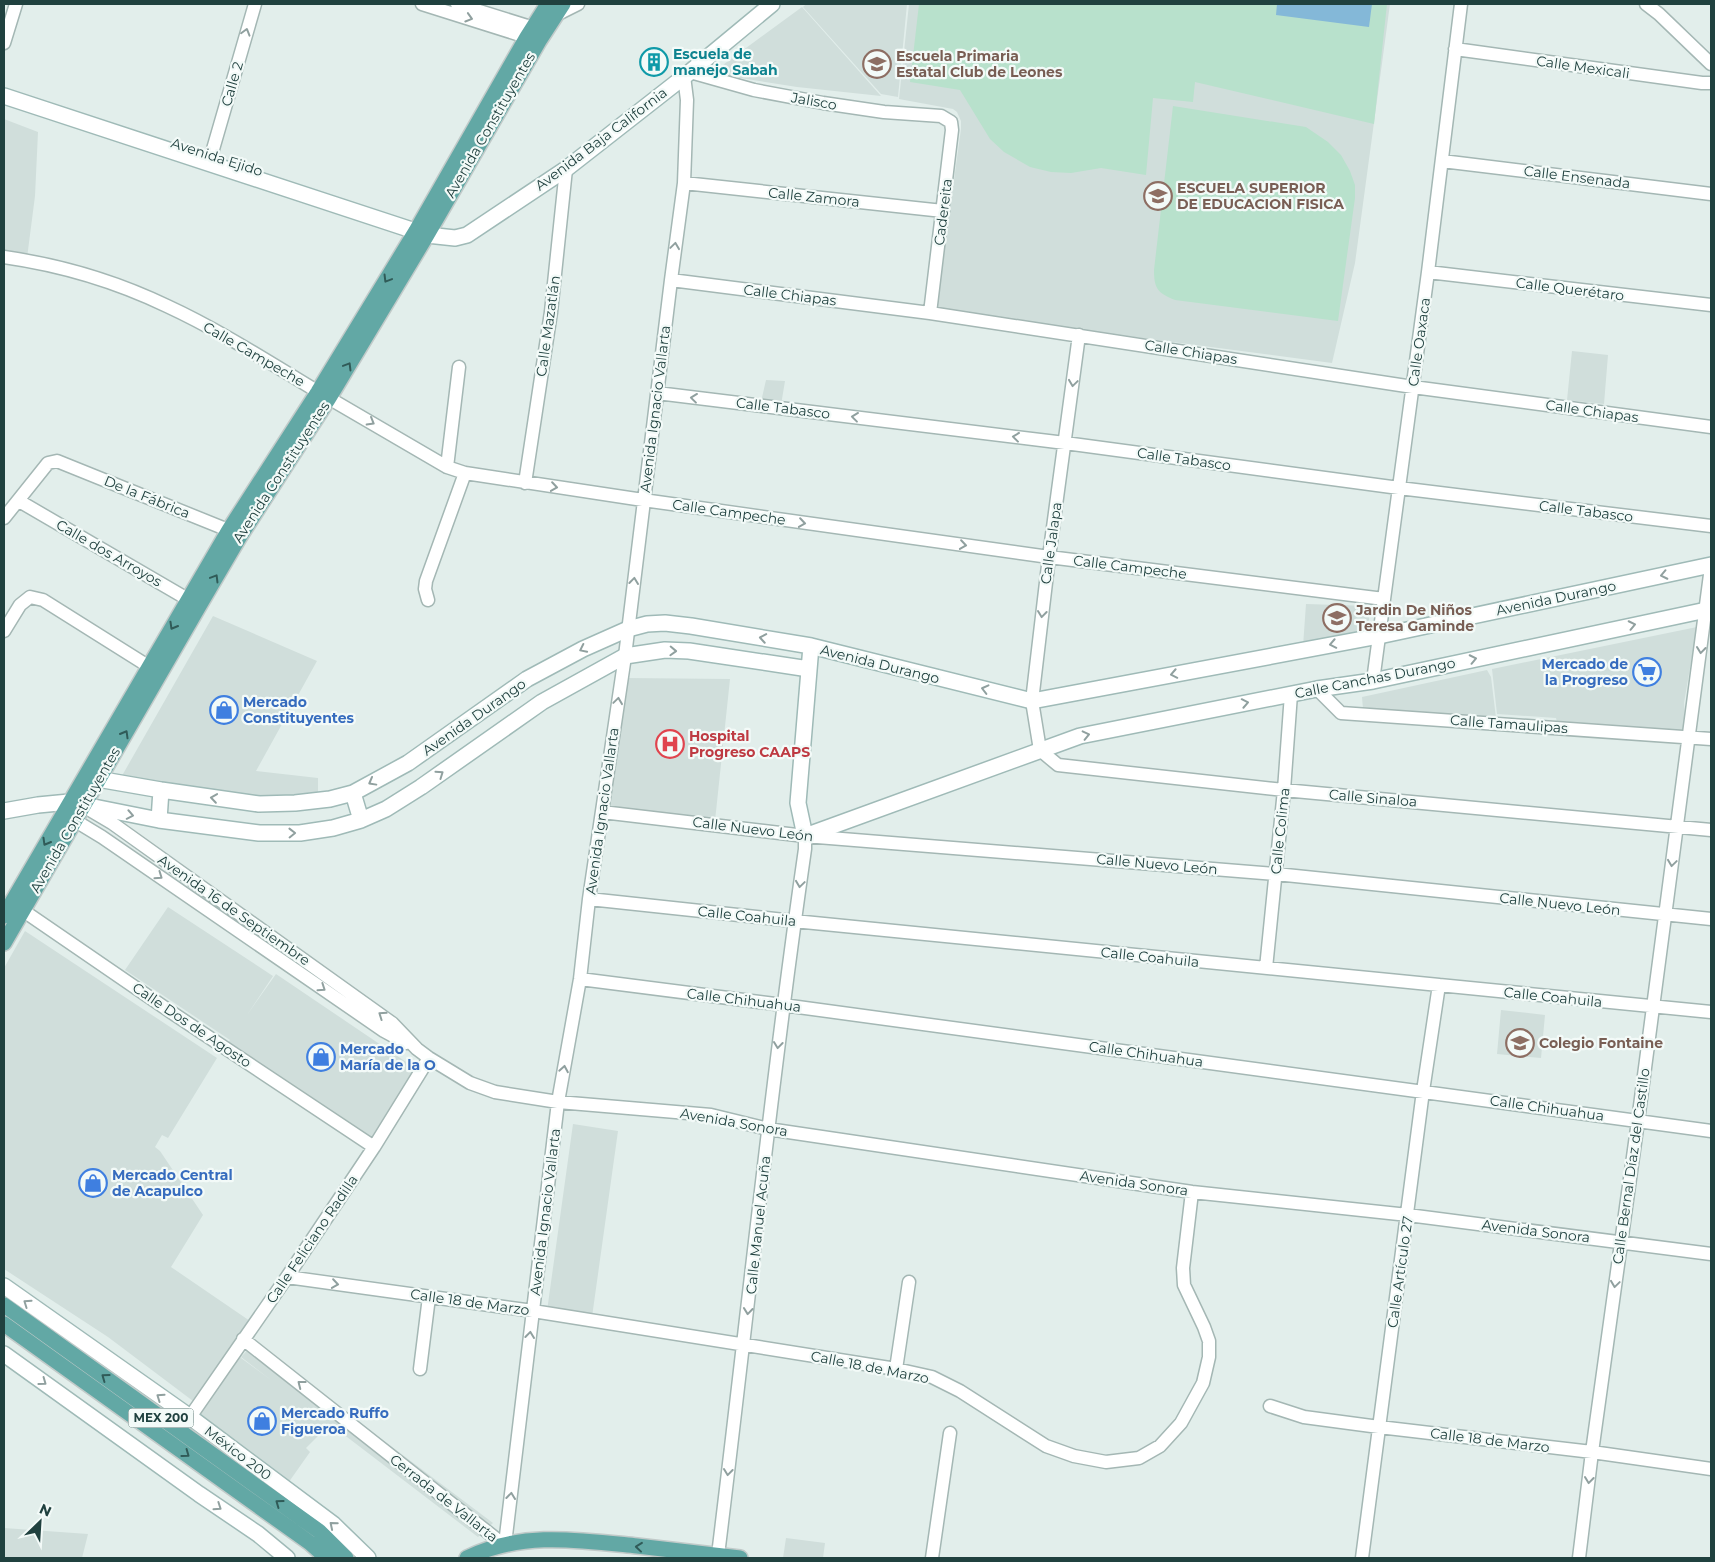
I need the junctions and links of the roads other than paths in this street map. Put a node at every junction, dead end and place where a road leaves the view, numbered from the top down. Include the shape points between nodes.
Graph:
1 (16, 4) edge
2 (255, 4) edge
3 (422, 4) edge
4 (457, 4) edge
5 (578, 4) edge
6 (772, 4) edge
7 (1462, 4) edge
8 (1646, 4) edge
9 (544, 22) edge
10 (4, 43) edge
11 (1456, 49) junction
12 (1711, 64) edge
13 (687, 74) junction
14 (1711, 83) edge
15 (4, 85) edge
16 (4, 96) edge
17 (941, 116) joint
18 (210, 159) junction
19 (1442, 161) junction
20 (566, 169) junction
21 (684, 182) junction
22 (1711, 194) edge
23 (943, 210) junction
24 (424, 229) junction
25 (4, 257) edge
26 (1428, 272) junction
27 (671, 280) junction
28 (1711, 305) edge
29 (930, 313) junction
30 (1079, 335) junction
31 (459, 367) dead end
32 (1413, 387) junction
33 (657, 393) junction
34 (324, 395) junction
35 (1711, 427) edge
36 (1065, 443) junction
37 (447, 467) junction
38 (465, 473) junction
39 (525, 483) junction
40 (1399, 488) junction
41 (643, 500) junction
42 (19, 501) junction
43 (4, 518) edge
44 (1711, 526) edge
45 (235, 533) junction
46 (1049, 557) junction
47 (1711, 566) edge
48 (1384, 599) junction
49 (428, 600) dead end
50 (193, 603) junction
51 (1708, 609) edge
52 (628, 630) junction
53 (4, 631) edge
54 (1379, 636) junction
55 (811, 646) junction
56 (625, 656) junction
57 (809, 669) junction
58 (154, 670) junction
59 (1711, 672) edge
60 (1698, 673) junction
61 (1373, 681) junction
62 (1317, 689) junction
63 (1291, 694) junction
64 (1032, 701) junction
65 (1689, 737) junction
66 (1711, 739) edge
67 (1040, 750) junction
68 (92, 778) junction
69 (162, 790) junction
70 (1284, 790) junction
71 (353, 793) junction
72 (4, 810) edge
73 (72, 810) junction
74 (602, 812) junction
75 (159, 820) junction
76 (362, 820) junction
77 (1677, 827) junction
78 (1711, 830) edge
79 (805, 836) junction
80 (1276, 874) junction
81 (589, 899) junction
82 (13, 909) edge
83 (1665, 915) junction
84 (1711, 919) edge
85 (794, 921) junction
86 (4, 943) edge
87 (1266, 968) junction
88 (580, 979) junction
89 (1439, 985) junction
90 (783, 1005) junction
91 (1652, 1007) junction
92 (1711, 1012) edge
93 (428, 1058) junction
94 (1423, 1091) junction
95 (558, 1102) junction
96 (1638, 1121) junction
97 (768, 1129) junction
98 (1711, 1131) edge
99 (374, 1147) junction
100 (1192, 1192) junction
101 (1408, 1215) junction
102 (1620, 1242) junction
103 (1711, 1254) edge
104 (287, 1277) junction
105 (909, 1282) dead end
106 (4, 1286) edge
107 (429, 1297) junction
108 (4, 1305) edge
109 (533, 1311) junction
110 (4, 1324) edge
111 (243, 1339) junction
112 (744, 1345) junction
113 (4, 1354) edge
114 (420, 1369) dead end
115 (896, 1369) junction
116 (1270, 1406) dead end
117 (190, 1417) junction
118 (1379, 1427) junction
119 (950, 1433) dead end
120 (1592, 1452) junction
121 (1711, 1469) edge
122 (314, 1537) junction
123 (504, 1545) junction
124 (718, 1555) junction
125 (287, 1558) edge
126 (327, 1558) edge
127 (346, 1558) edge
128 (368, 1558) edge
129 (467, 1558) edge
130 (740, 1558) edge
131 (932, 1558) edge
132 (1362, 1558) edge
133 (1579, 1558) edge

1 - 10 street
18 -> 2 street, Calle 2
3 -> 9 street
4 - 9 street
5 - 9 street
6 - 13 main road, Avenida Baja California
7 - 11 street, Calle Oaxaca
8 - 12 street
9 - 24 main road, Avenida Constituyentes
11 - 14 street, Calle Mexicali
11 - 19 street, Calle Oaxaca
13 - 17 street, Jalisco via 823,103
13 - 20 main road, Avenida Baja California
13 - 21 street, Avenida Ignacio Vallarta
15 - 18 main road, Avenida Ejido
16 - 18 main road, Avenida Ejido
17 - 23 street, Cadereita via 951,122 952,130
18 - 24 main road, Avenida Ejido
19 - 22 street, Calle Ensenada
19 - 26 street, Calle Oaxaca
20 - 24 main road, Avenida Baja California via 467,235 444,238
20 - 39 street, Calle Mazatlán via 551,312
21 - 23 street, Calle Zamora
27 -> 21 street, Avenida Ignacio Vallarta
23 - 29 street, Cadereita
24 - 34 main road, Avenida Constituyentes
25 - 34 street, Calle Campeche via 72,270 167,305 230,338
26 - 28 street, Calle Querétaro
26 - 32 street, Calle Oaxaca
27 - 29 street, Calle Chiapas
27 - 33 street, Avenida Ignacio Vallarta
29 - 30 street, Calle Chiapas
30 - 32 street, Calle Chiapas
30 -> 36 street, Calle Jalapa
31 - 37 street
32 - 35 street, Calle Chiapas
32 - 40 street, Calle Oaxaca
36 -> 33 street, Calle Tabasco
33 - 41 street, Avenida Ignacio Vallarta
34 -> 37 street, Calle Campeche
34 - 45 main road, Avenida Constituyentes
36 - 40 street, Calle Tabasco
36 - 46 street, Calle Jalapa
37 - 38 street, Calle Campeche
38 - 39 street, Calle Campeche
38 - 49 street via 426,581
39 -> 41 street, Calle Campeche
40 - 44 street, Calle Tabasco
40 - 48 street, Calle Oaxaca
41 -> 46 street, Calle Campeche
52 -> 41 street, Avenida Ignacio Vallarta
42 - 43 street
42 - 45 street, De la Fábrica via 48,463 57,461
42 - 50 street, Calle dos Arroyos
45 - 50 main road, Avenida Constituyentes
46 - 48 street, Calle Campeche
46 -> 64 street, Calle Jalapa
47 - 51 street, Calle Bernal Díaz del Castillo
47 -> 54 main road, Avenida Durango
48 - 54 street, Calle Oaxaca
50 - 58 main road, Avenida Constituyentes
51 -> 60 street, Calle Bernal Díaz del Castillo
61 -> 51 main road, Calle Canchas Durango
55 -> 52 main road, Avenida Durango via 665,623
52 - 56 street, Avenida Ignacio Vallarta
52 -> 71 main road, Avenida Durango via 583,649 527,679 408,763
53 - 58 street via 20,604 36,598
54 - 61 street, Calle Oaxaca
54 -> 64 main road, Avenida Durango
55 - 57 main road
64 -> 55 main road, Avenida Durango
56 -> 57 main road via 665,650 689,651
74 -> 56 street, Avenida Ignacio Vallarta
76 -> 56 main road, Avenida Durango via 421,787 542,702
57 - 79 main road via 798,803
58 - 68 main road, Avenida Constituyentes
59 - 60 street
60 - 65 street, Calle Bernal Díaz del Castillo
61 - 62 main road, Calle Canchas Durango
62 - 63 main road, Calle Canchas Durango
62 - 65 street, Calle Tamaulipas via 1341,713
67 -> 63 main road, Calle Canchas Durango via 1080,736
63 - 70 street, Calle Colima
64 - 67 street, Calle Jalapa
65 - 66 street, Calle Tamaulipas
65 - 77 street, Calle Bernal Díaz del Castillo
67 - 70 street, Calle Sinaloa via 1058,765
67 - 79 main road
68 - 69 main road, Avenida Durango
68 - 73 main road, Avenida Constituyentes
71 -> 69 main road, Avenida Durango via 330,799 259,804
69 - 75 main road
70 - 77 street, Calle Sinaloa
70 - 80 street, Calle Colima
71 - 76 main road
72 - 73 main road via 38,805
73 -> 75 main road, Avenida Durango
73 - 82 main road, Avenida Constituyentes
73 - 93 street, Avenida 16 de Septiembre via 102,837 392,1023
74 - 79 street, Calle Nuevo León
74 - 81 street, Avenida Ignacio Vallarta
75 -> 76 main road, Avenida Durango via 259,833 300,833
77 - 78 street, Calle Sinaloa
77 -> 83 street, Calle Bernal Díaz del Castillo
79 - 80 street, Calle Nuevo León
79 -> 85 street, Calle Manuel Acuña
80 - 83 street, Calle Nuevo León
80 - 87 street, Calle Colima
81 - 85 street, Calle Coahuila
81 - 88 street, Avenida Ignacio Vallarta
82 - 86 main road, Avenida Constituyentes
82 - 99 street, Calle Dos de Agosto
83 - 84 street, Calle Nuevo León
83 - 91 street, Calle Bernal Díaz del Castillo
85 - 87 street, Calle Coahuila
85 - 90 street, Calle Manuel Acuña
87 - 89 street, Calle Coahuila
88 - 90 street, Calle Chihuahua
95 -> 88 street, Avenida Ignacio Vallarta
89 - 91 street, Calle Coahuila
89 - 94 street, Calle Artículo 27
90 - 94 street, Calle Chihuahua
90 -> 97 street, Calle Manuel Acuña
91 - 92 street, Calle Coahuila
91 - 96 street, Calle Bernal Díaz del Castillo
93 - 95 street, Avenida 16 de Septiembre via 470,1083 495,1092
93 - 99 street, Calle Feliciano Radilla
94 - 96 street, Calle Chihuahua
94 - 101 street, Calle Artículo 27
95 - 97 street, Avenida Sonora via 711,1115
95 - 109 street, Avenida Ignacio Vallarta
96 - 98 street, Calle Chihuahua
96 - 102 street, Calle Bernal Díaz del Castillo
97 - 100 street, Avenida Sonora
97 -> 112 street, Calle Manuel Acuña
99 - 104 street, Calle Feliciano Radilla
100 - 101 street, Avenida Sonora
100 - 115 street, Calle 18 de Marzo via 1184,1285 1204,1327 1209,1357 1203,1383 1180,1423 1160,1446 1139,1458 1106,1462 1074,1456 1046,1446 960,1391 932,1377
101 - 102 street, Avenida Sonora
101 - 118 street, Calle Artículo 27
102 - 103 street, Avenida Sonora
102 -> 120 street, Calle Bernal Díaz del Castillo
104 -> 107 street, Calle 18 de Marzo
104 - 111 street, Calle Feliciano Radilla
105 - 115 street
117 -> 106 main road, México 200
107 - 109 street, Calle 18 de Marzo
107 - 114 street
122 -> 108 main road, México 200 / MEX 200
109 - 112 street, Calle 18 de Marzo
123 -> 109 street, Avenida Ignacio Vallarta
110 -> 122 main road, México 200 / MEX 200
111 - 117 street, Calle Feliciano Radilla
123 -> 111 street, Cerrada de Vallarta
112 - 115 street, Calle 18 de Marzo
112 -> 124 street, Calle Manuel Acuña
113 -> 125 main road via 258,1534
116 - 118 street, Calle 18 de Marzo via 1304,1417
128 -> 117 main road, México 200 via 333,1524
118 - 120 street, Calle 18 de Marzo
118 - 132 street, Calle Artículo 27
119 - 131 street
120 - 121 street, Calle 18 de Marzo
120 -> 133 street, Calle Bernal Díaz del Castillo
122 - 126 main road, México 200 / MEX 200
122 - 127 main road, México 200 / MEX 200
124 -> 123 main road via 567,1539 536,1539
123 - 129 main road
124 - 130 main road

